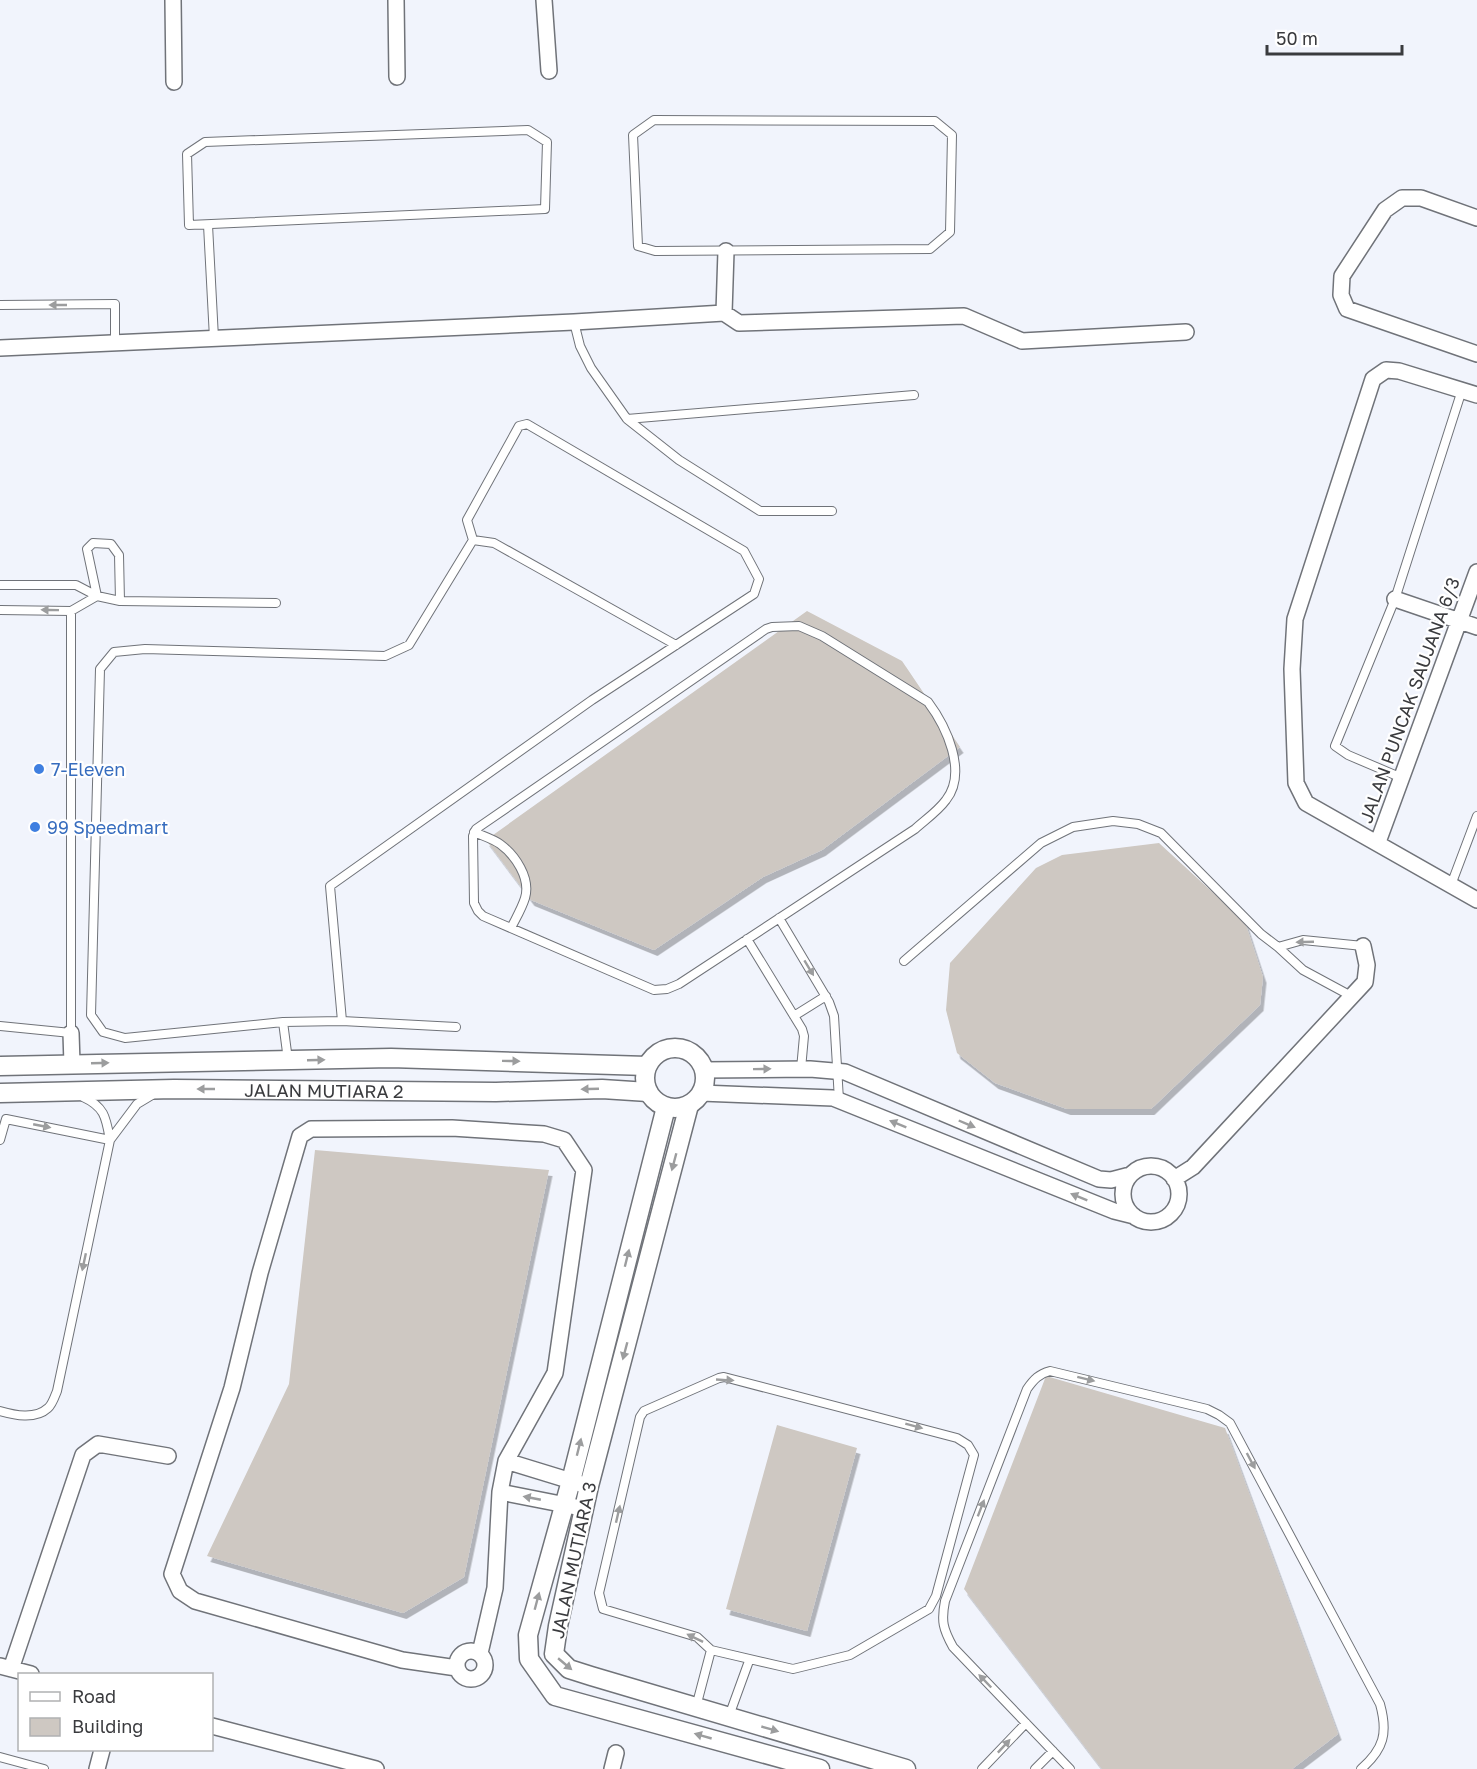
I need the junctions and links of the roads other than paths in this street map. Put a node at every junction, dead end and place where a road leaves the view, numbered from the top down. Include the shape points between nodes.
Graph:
1 (173, 0) edge
2 (396, 0) edge
3 (544, 0) edge
4 (549, 71) dead end
5 (397, 77) dead end
6 (174, 82) dead end
7 (1477, 218) edge
8 (208, 225) junction
9 (726, 252) junction
10 (0, 305) edge
11 (724, 313) junction
12 (574, 322) junction
13 (1186, 332) dead end
14 (214, 338) junction
15 (115, 342) junction
16 (0, 348) edge
17 (1477, 354) edge
18 (1470, 392) edge
19 (914, 395) dead end
20 (627, 419) junction
21 (832, 511) dead end
22 (473, 540) junction
23 (1477, 572) edge
24 (0, 585) edge
25 (97, 596) junction
26 (1395, 599) junction
27 (120, 601) junction
28 (276, 603) dead end
29 (0, 610) edge
30 (71, 610) junction
31 (1460, 621) junction
32 (1477, 627) edge
33 (676, 645) junction
34 (1402, 778) junction
35 (1477, 816) edge
36 (474, 832) junction
37 (1378, 842) junction
38 (1451, 885) junction
39 (1477, 900) edge
40 (779, 918) junction
41 (511, 928) junction
42 (747, 939) junction
43 (1363, 946) joint
44 (1278, 947) junction
45 (904, 961) dead end
46 (826, 996) junction
47 (1353, 997) junction
48 (794, 1016) junction
49 (342, 1021) junction
50 (283, 1022) junction
51 (0, 1026) edge
52 (456, 1027) dead end
53 (71, 1033) junction
54 (288, 1061) junction
55 (72, 1064) junction
56 (0, 1065) edge
57 (647, 1066) junction
58 (801, 1069) junction
59 (703, 1070) junction
60 (837, 1071) junction
61 (174, 1089) junction
62 (70, 1092) junction
63 (648, 1092) junction
64 (0, 1093) edge
65 (695, 1099) junction
66 (839, 1100) junction
67 (666, 1107) junction
68 (3, 1119) edge
69 (0, 1140) edge
70 (110, 1140) junction
71 (1130, 1175) junction
72 (1174, 1179) junction
73 (1134, 1216) junction
74 (0, 1411) edge
75 (168, 1456) dead end
76 (506, 1461) junction
77 (571, 1481) junction
78 (589, 1486) junction
79 (500, 1492) junction
80 (564, 1504) junction
81 (584, 1509) junction
82 (711, 1650) junction
83 (480, 1653) junction
84 (749, 1661) junction
85 (5, 1667) edge
86 (457, 1668) junction
87 (27, 1673) edge
88 (696, 1707) junction
89 (729, 1717) junction
90 (1026, 1723) junction
91 (213, 1726) edge
92 (102, 1751) edge
93 (1053, 1751) junction
94 (616, 1753) dead end
95 (0, 1757) edge
96 (354, 1766) edge
97 (44, 1769) edge
98 (97, 1769) edge
99 (376, 1769) edge
100 (612, 1769) edge
101 (820, 1769) edge
102 (906, 1769) edge
103 (982, 1769) edge
104 (1035, 1769) edge
105 (1070, 1769) edge
106 (1361, 1769) edge

1 - 6 street
2 - 5 street
3 - 4 street
7 - 17 street via 1421,198 1402,198 1385,210 1342,276 1341,295 1347,309
8 - 8 lane via 545,209 547,142 528,130 205,142 186,154 189,225
8 - 14 lane
9 - 9 lane via 655,251 638,246 633,135 654,120 935,121 952,135 950,232 930,249
9 - 11 street
15 -> 10 lane via 115,304
11 - 12 street
11 - 13 street via 739,323 964,316 1022,341
12 - 14 street
12 - 20 lane via 591,368
14 - 15 street
15 - 16 street
18 - 26 lane
18 - 37 street via 1400,371 1386,370 1373,379 1295,619 1292,669 1296,783 1306,803
19 - 20 lane
20 - 21 lane via 679,460 760,512
22 - 33 lane via 494,543
22 - 33 lane via 467,520 519,426 527,424 744,551 759,579 754,594
22 - 50 lane via 409,645 385,656 145,649 114,652 100,669 91,1015 103,1032 125,1038
23 - 31 street, JALAN PUNCAK SAUJANA 6/3
24 - 25 lane via 76,585
25 - 27 lane
25 - 27 lane via 87,549 93,543 111,544 119,555
25 - 30 lane
26 - 31 street
26 - 34 lane via 1335,746
27 - 28 lane
30 -> 29 lane
30 - 53 lane
31 - 32 street
31 - 34 street, JALAN PUNCAK SAUJANA 6/3
33 - 49 lane via 330,886
34 - 37 street, JALAN PUNCAK SAUJANA 6/3
35 - 38 lane
36 - 40 lane via 766,629 799,626 822,636 928,702 941,723 957,772 946,800 915,829
36 - 41 lane via 474,903 483,916
36 - 41 lane via 499,843 523,875 525,897
37 - 38 street
38 - 39 street
40 - 42 lane
40 -> 46 lane
41 - 42 lane via 654,990 679,984
42 - 48 lane
43 -> 44 lane via 1303,940
43 - 47 street via 1365,982
44 - 45 lane via 1161,833 1138,824 1113,821 1073,827 1041,843
44 - 47 lane via 1303,969
46 - 48 lane
46 - 60 lane via 834,1016
47 - 72 street via 1193,1167
48 - 58 lane via 804,1036
49 - 50 lane
49 - 52 lane
50 - 54 lane
51 - 53 lane
53 - 55 street
55 -> 54 street, JALAN MUTIARA 2
54 -> 57 street, JALAN MUTIARA 2 via 391,1058
55 - 56 street, JALAN MUTIARA 2
57 - 59 street via 660,1052 679,1048 696,1057
57 - 63 street
59 -> 58 street
58 - 60 street
59 - 65 street via 705,1083
60 - 66 lane
60 -> 71 street via 1099,1179
61 - 62 street, JALAN MUTIARA 2
63 -> 61 street, JALAN MUTIARA 2
61 - 70 lane via 137,1104
62 - 64 street, JALAN MUTIARA 2
62 - 70 lane via 100,1108 106,1117
63 - 67 street
65 - 66 street via 818,1096
65 - 67 street via 680,1108
65 -> 78 street, JALAN MUTIARA 3
73 -> 66 street
77 -> 67 street, JALAN MUTIARA 3
68 - 69 lane
68 -> 70 lane
70 -> 74 lane via 57,1391 48,1408 37,1414 20,1416
71 - 72 street via 1150,1166 1168,1172
71 - 73 street via 1123,1198
72 - 73 street via 1178,1197 1171,1214 1155,1222
75 - 85 street via 98,1444 83,1455
76 - 77 street
76 - 79 street
76 - 86 street via 555,1373 584,1170 564,1140 544,1134 452,1128 311,1129 300,1136 231,1388 172,1574 180,1591 195,1601 402,1660
77 - 78 street
77 - 80 street, JALAN MUTIARA 3
78 - 81 street, JALAN MUTIARA 3
80 -> 79 street
79 - 83 street via 495,1588
80 - 81 street
101 -> 80 street, JALAN MUTIARA 3 via 555,1695 529,1659 528,1635
81 -> 88 street, JALAN MUTIARA 3 via 554,1654 569,1669
82 - 84 lane
82 -> 84 lane via 697,1637 603,1609 600,1603 599,1593 644,1411 724,1377 957,1438 968,1445 974,1455 936,1596 929,1609 850,1655 793,1670
82 - 88 lane
83 - 86 street via 465,1652 457,1661
83 - 86 street via 486,1668 478,1678 465,1678
84 - 89 lane
85 - 87 street
88 - 89 street, JALAN MUTIARA 3
89 -> 102 street, JALAN MUTIARA 3
90 - 93 lane
103 -> 90 lane
90 -> 106 lane via 953,1647 942,1617 1027,1389 1033,1380 1050,1371 1207,1409 1230,1423 1380,1704 1385,1722 1383,1740 1374,1757
91 - 96 street
92 - 98 street
93 - 104 lane
93 - 105 lane
94 - 100 street
95 - 97 lane
96 - 99 street

